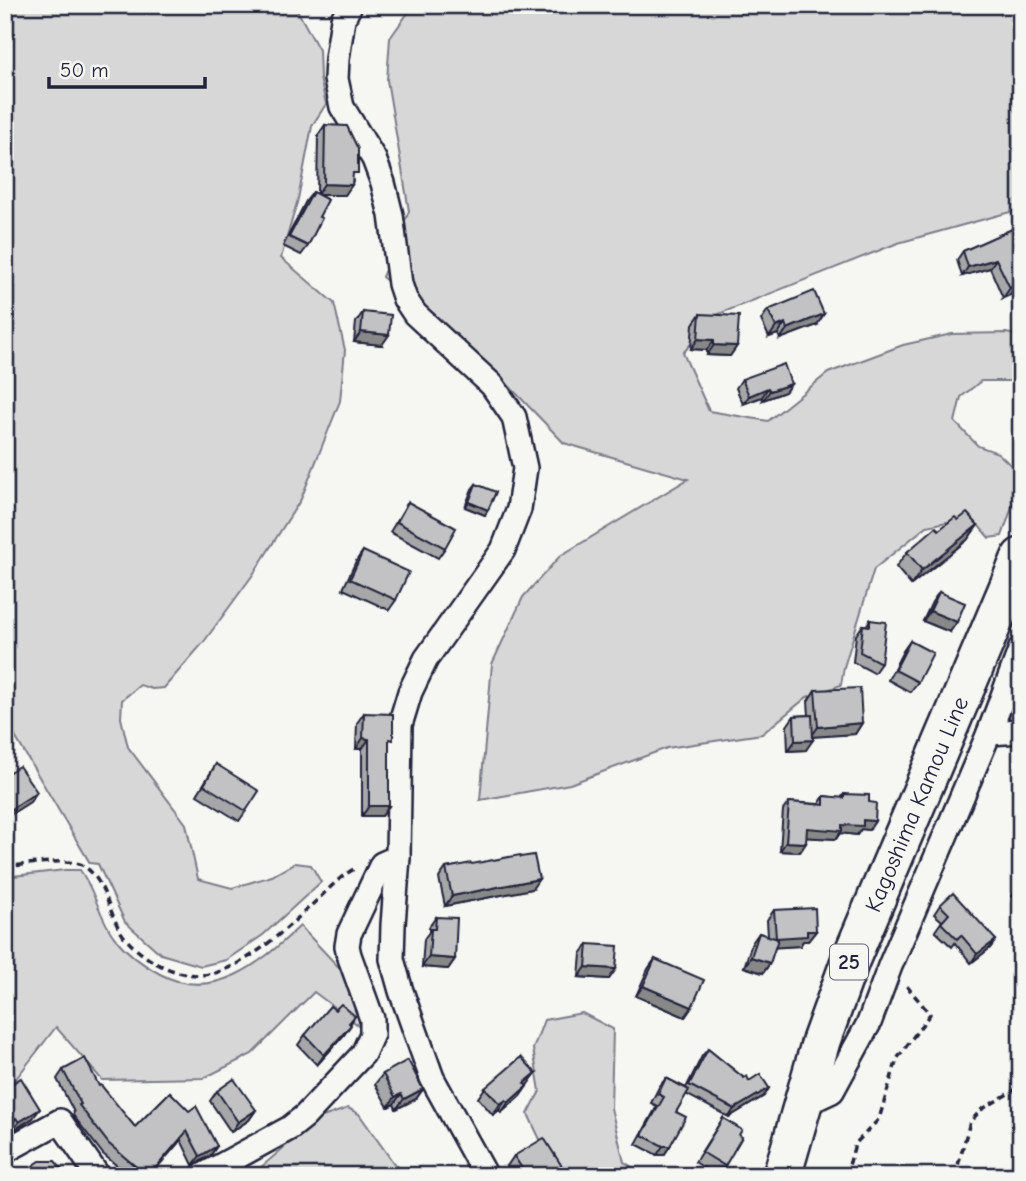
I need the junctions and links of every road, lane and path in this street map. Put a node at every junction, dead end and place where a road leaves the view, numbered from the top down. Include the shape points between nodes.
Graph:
1 (350, 5) edge
2 (1021, 557) edge
3 (1021, 648) edge
4 (1021, 731) edge
5 (989, 733) junction
6 (390, 860) junction
7 (5, 867) edge
8 (890, 966) junction
9 (1021, 1086) edge
10 (802, 1105) junction
11 (5, 1151) edge
12 (98, 1176) edge
13 (202, 1176) edge
14 (486, 1176) edge
15 (782, 1176) edge
16 (846, 1176) edge
17 (955, 1176) edge

1 - 6 street via 341,29 336,79 342,107 383,183 402,292 415,314 492,385 514,417 525,468 519,509 503,550 439,637 410,692 400,725
2 - 10 main road, Kagoshima Kamou Line / 25 via 850,961
3 - 5 street
4 - 5 street
5 - 8 street
6 - 7 path via 353,869 257,950 230,967 202,976 163,967 140,952 122,934 100,885 82,864
6 - 13 street via 352,924 347,946 372,1018 372,1034 363,1054 290,1128
6 - 14 street via 393,959 401,991 432,1077
8 - 10 street via 869,1023 832,1091
8 - 16 path via 930,1014 897,1059 879,1119 855,1144
9 - 17 path via 970,1122
10 - 15 main road, Kagoshima Kamou Line / 25
11 - 12 street via 61,1121

